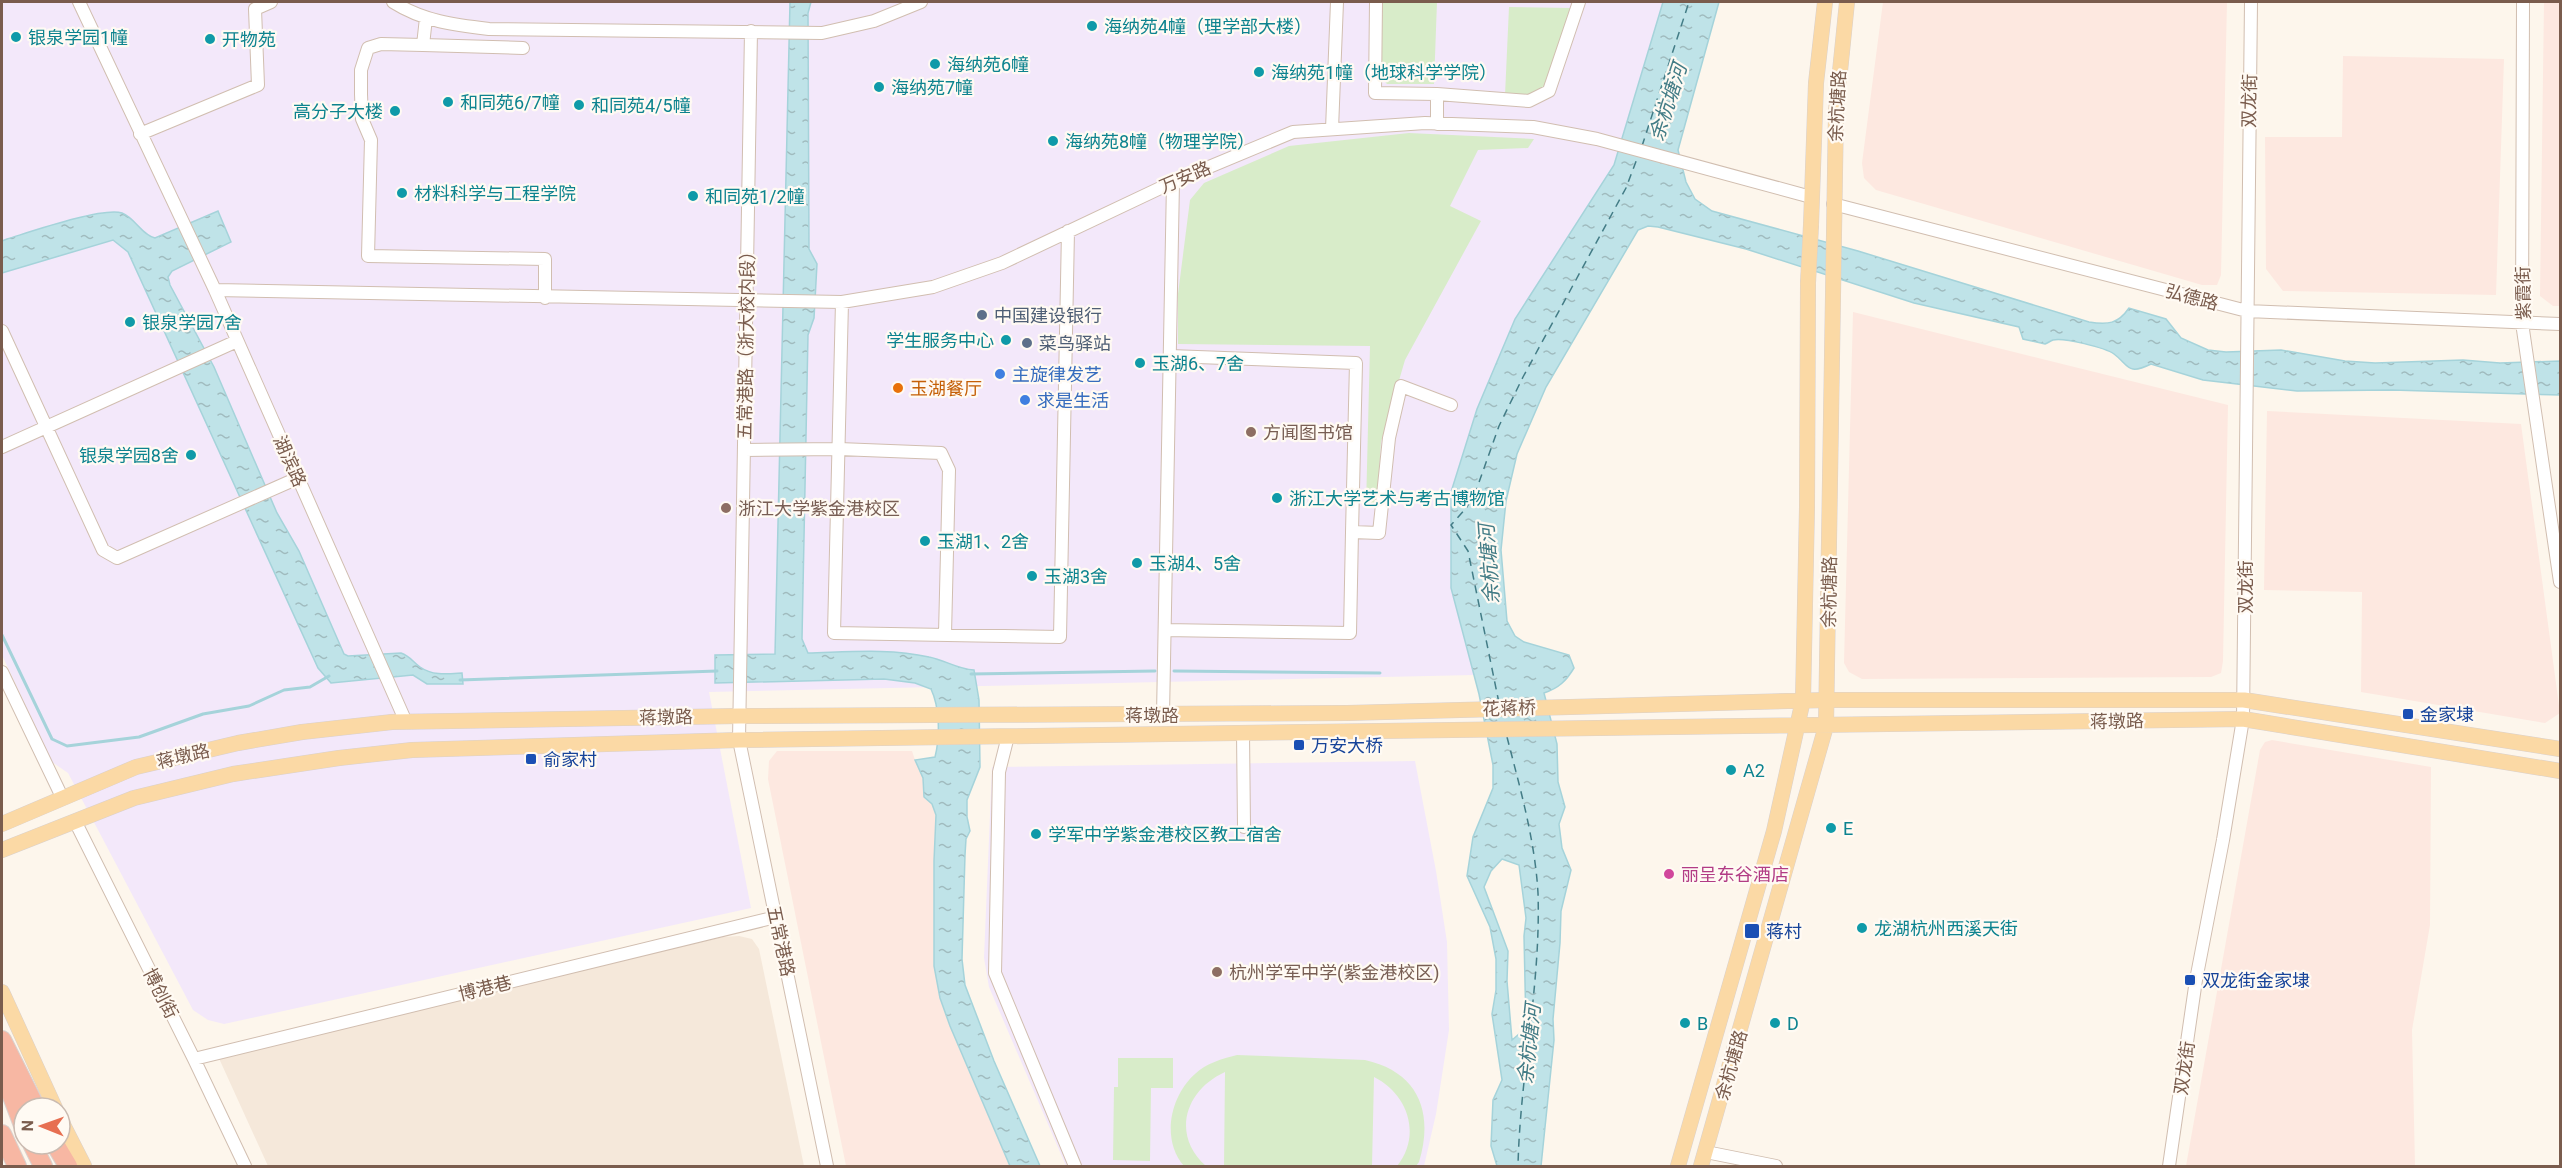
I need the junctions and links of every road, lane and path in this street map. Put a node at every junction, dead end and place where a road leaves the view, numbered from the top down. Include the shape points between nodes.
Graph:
1 (79, 2) edge
2 (271, 2) edge
3 (393, 2) edge
4 (921, 2) edge
5 (1337, 2) edge
6 (1376, 2) edge
7 (1579, 2) edge
8 (1826, 2) edge
9 (1847, 2) edge
10 (2251, 2) edge
11 (2523, 2) edge
12 (426, 18) junction
13 (751, 31) junction
14 (423, 45) junction
15 (523, 48) dead end
16 (1437, 94) junction
17 (1437, 124) junction
18 (1332, 129) junction
19 (140, 134) junction
20 (1173, 182) junction
21 (1811, 197) junction
22 (1833, 204) junction
23 (1068, 231) junction
24 (215, 290) junction
25 (545, 298) junction
26 (747, 302) junction
27 (842, 303) junction
28 (2247, 311) junction
29 (2522, 323) junction
30 (2560, 324) edge
31 (2, 331) edge
32 (232, 343) junction
33 (1170, 356) junction
34 (1451, 405) dead end
35 (46, 427) junction
36 (2, 447) edge
37 (839, 449) junction
38 (744, 450) junction
39 (294, 479) junction
40 (1352, 532) junction
41 (2560, 582) edge
42 (1166, 630) junction
43 (945, 634) junction
44 (2, 672) edge
45 (739, 691) joint
46 (1803, 700) junction
47 (1828, 700) junction
48 (2244, 700) junction
49 (1671, 703) joint
50 (1347, 713) joint
51 (1162, 715) junction
52 (739, 716) junction
53 (2243, 719) junction
54 (406, 722) junction
55 (1799, 726) junction
56 (1826, 726) junction
57 (1669, 727) joint
58 (1345, 731) joint
59 (1243, 732) junction
60 (1002, 736) junction
61 (740, 740) junction
62 (2560, 749) edge
63 (2560, 771) edge
64 (62, 797) junction
65 (75, 821) junction
66 (2, 824) edge
67 (1244, 827) dead end
68 (2, 850) edge
69 (776, 917) junction
70 (2, 993) edge
71 (2, 1040) edge
72 (194, 1059) junction
73 (2, 1070) edge
74 (2, 1089) edge
75 (12, 1096) edge
76 (30, 1096) edge
77 (49, 1096) edge
78 (12, 1111) edge
79 (2, 1134) edge
80 (72, 1143) edge
81 (1703, 1159) edge
82 (17, 1167) edge
83 (84, 1167) edge
84 (245, 1167) edge
85 (827, 1167) edge
86 (1074, 1167) edge
87 (1678, 1167) edge
88 (1776, 1167) edge
89 (2169, 1167) edge

1 - 19 street
2 - 19 street via 255,9 258,85
3 - 12 street
4 - 13 street via 874,21 822,33
5 - 18 street
6 - 16 street via 1375,93
7 - 16 street via 1549,91 1529,102
8 - 21 main road, 余杭塘路 via 1816,83
9 - 22 main road, 余杭塘路 via 1836,111
10 - 28 street, 双龙街
11 - 29 street, 紫霞街
12 - 13 street via 489,29
12 - 14 street
13 - 26 street, 五常港路（浙大校内段）
14 - 15 street
14 - 25 street via 381,44 368,48 361,70 362,119 371,141 368,256 545,260
16 - 17 street
17 - 18 street, 万安路
17 - 21 street, 万安路 via 1533,127 1597,139
18 - 20 street, 万安路 via 1293,132
19 - 24 street, 湖滨路
20 - 23 street, 万安路
20 - 33 street
21 - 46 main road, 余杭塘路, bridge
22 - 28 street, 弘德路
22 - 47 main road, 余杭塘路
23 - 27 street, 万安路 via 1002,263 933,287
23 - 43 street via 1060,637
24 - 25 street, 万安路
24 - 32 street, 湖滨路
25 - 26 street, 万安路
26 - 27 street, 万安路
26 - 38 street, 五常港路（浙大校内段）
27 - 37 street
28 - 29 street, 弘德路
28 - 48 street, 双龙街
29 - 30 street, 弘德路
29 - 41 street, 紫霞街
31 - 35 street
32 - 35 street
32 - 39 street, 湖滨路
33 - 40 street via 1356,363
33 - 42 street
34 - 40 street via 1401,386 1389,438 1379,533
35 - 36 street
35 - 39 street via 103,550 117,558
37 - 38 street
37 - 43 street via 941,453 949,470
37 - 43 street via 834,633
38 - 45 street, 五常港路（浙大校内段）
39 - 54 street, 湖滨路
40 - 42 street via 1350,633
42 - 51 street
44 - 64 street
45 - 52 street, 五常港路
46 - 47 main road, 蒋墩路
46 - 49 main road, 蒋墩路
46 - 55 main road, 余杭塘路
47 - 48 main road, 蒋墩路
47 - 56 main road, 余杭塘路
48 - 53 street, 双龙街
48 - 62 main road, 蒋墩路
49 - 50 main road, 花蒋桥
50 - 51 main road, 蒋墩路
51 - 52 main road, 蒋墩路
52 - 54 main road, 蒋墩路
52 - 61 street, 五常港路
53 - 56 main road, 蒋墩路
53 - 63 main road, 蒋墩路
53 - 89 street, 双龙街 via 2196,980
54 - 64 main road, 蒋墩路 via 238,743 136,767
55 - 56 main road, 蒋墩路
55 - 57 main road, 蒋墩路
55 - 87 main road, 余杭塘路 via 1771,842
56 - 81 main road, 余杭塘路
57 - 58 main road, 花蒋桥
58 - 59 main road, 蒋墩路
59 - 60 main road, 蒋墩路
59 - 67 street
60 - 61 main road, 蒋墩路
60 - 86 street via 996,973
61 - 65 main road, 蒋墩路 via 412,750 339,758 222,777 134,798
61 - 69 street, 五常港路
64 - 66 main road, 蒋墩路
65 - 68 main road, 蒋墩路
65 - 72 street, 博创街
69 - 72 street, 博港巷
69 - 85 street, 五常港路
70 - 77 main road
71 - 76 highway
72 - 84 street, 博创街
73 - 75 highway
74 - 78 highway
79 - 82 highway
80 - 83 main road
81 - 88 street

